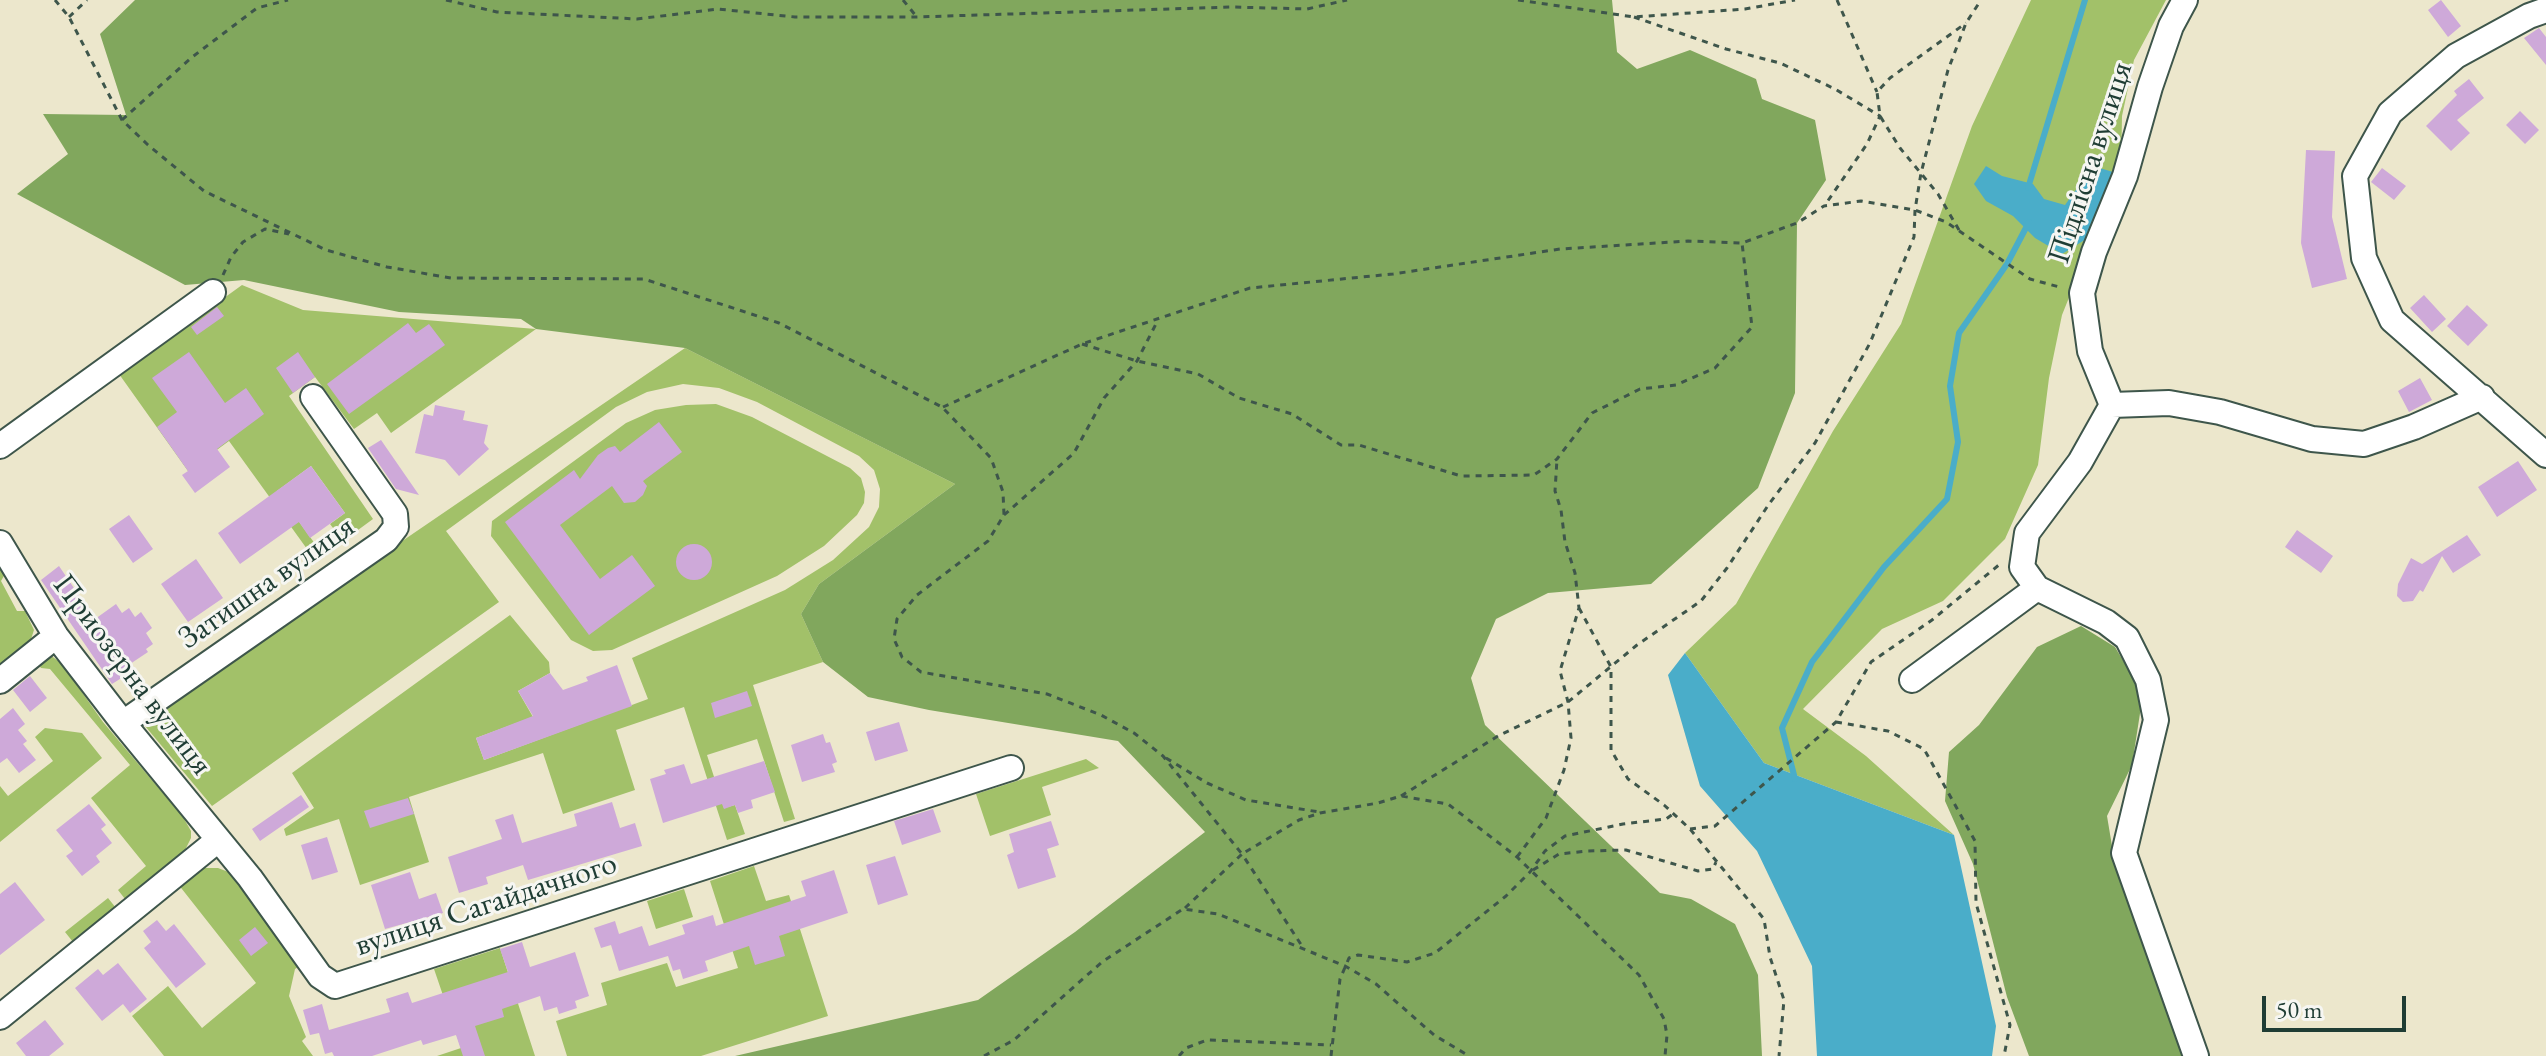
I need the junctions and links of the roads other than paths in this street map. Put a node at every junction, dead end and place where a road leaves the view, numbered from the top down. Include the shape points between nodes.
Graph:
1 (2185, 0) edge
2 (2546, 10) edge
3 (213, 292) road end
4 (313, 397) dead end
5 (2482, 397) junction
6 (2112, 405) junction
7 (0, 446) edge
8 (2546, 455) edge
9 (0, 543) edge
10 (2037, 588) junction
11 (56, 636) junction
12 (1912, 680) dead end
13 (0, 681) edge
14 (123, 723) junction
15 (1011, 768) dead end
16 (218, 840) junction
17 (0, 1017) edge
18 (2196, 1056) edge

1 - 6 street, Підлісна вулиця via 2171,26 2082,293 2090,351
2 - 5 street via 2456,56 2423,84 2390,113 2355,176 2364,258 2392,320
3 - 7 street
4 - 14 street, Затишна вулиця via 395,514 396,527 386,540
5 - 6 street via 2364,444 2312,439 2169,403
5 - 8 street
6 - 10 street via 2080,462 2027,533 2022,567
9 - 11 street, Приозерна вулиця
10 - 12 street
10 - 18 street via 2127,638 2148,680 2156,720 2124,853
11 - 13 street
11 - 14 street, Приозерна вулиця
14 - 16 street, Приозерна вулиця
15 - 16 street, вулиця Сагайдачного via 335,986 320,976
16 - 17 street

